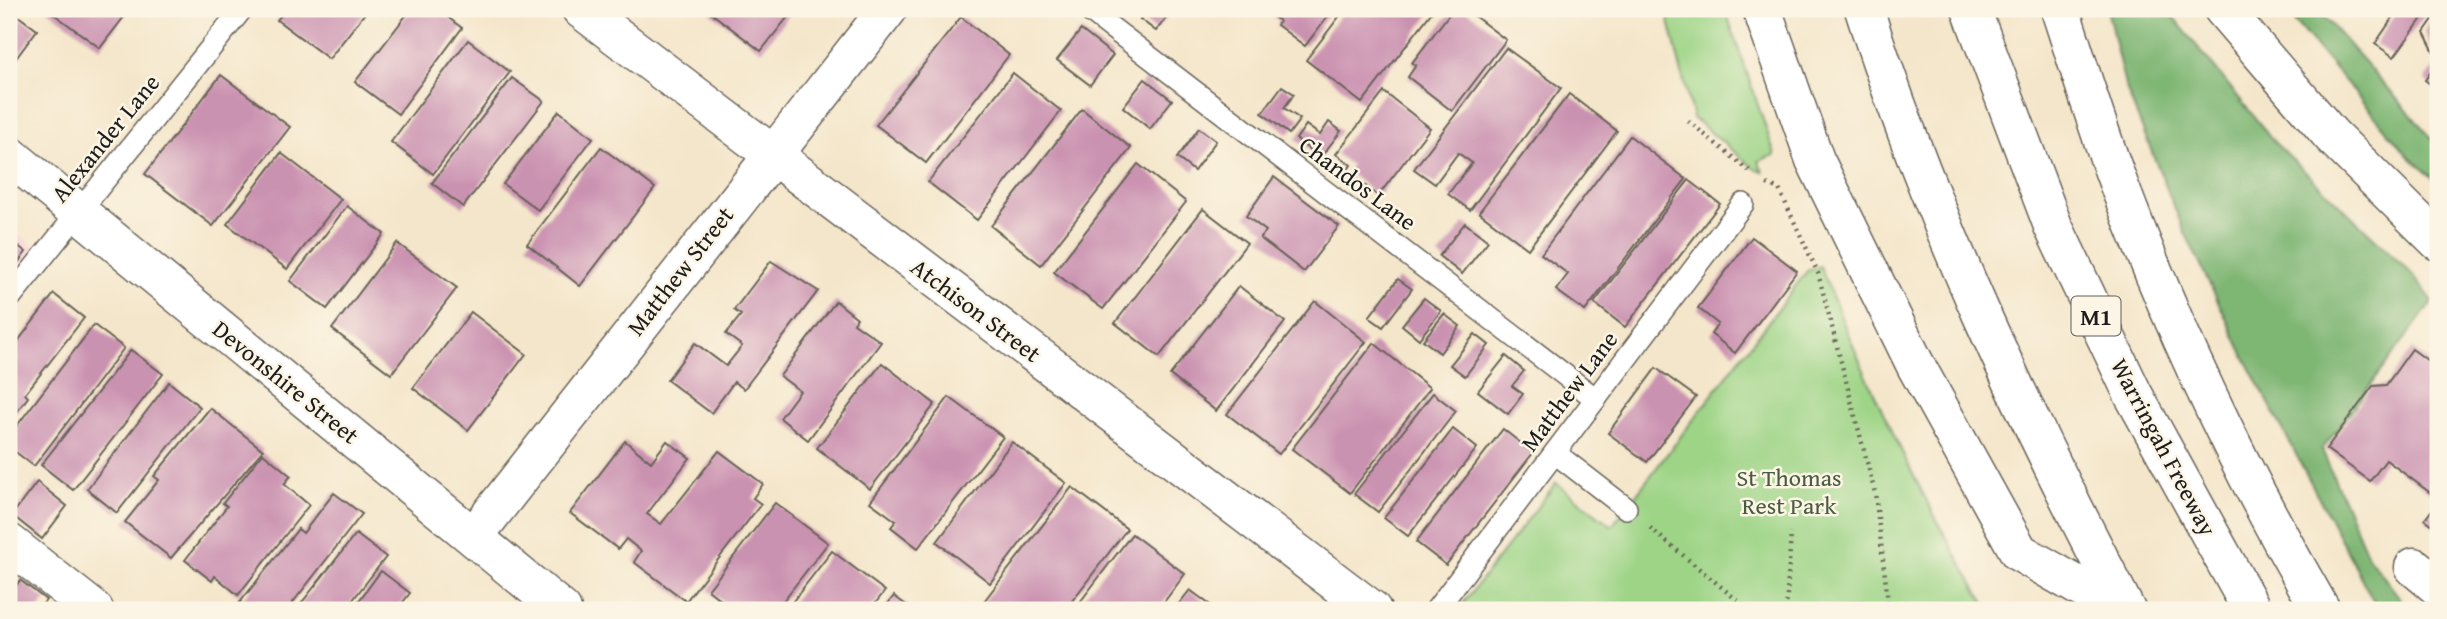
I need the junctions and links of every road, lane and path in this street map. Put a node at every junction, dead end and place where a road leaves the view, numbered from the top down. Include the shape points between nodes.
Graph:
1 (242, 9) edge
2 (580, 9) edge
3 (888, 9) edge
4 (1087, 9) edge
5 (1762, 9) edge
6 (1864, 9) edge
7 (1971, 9) edge
8 (2060, 9) edge
9 (2223, 9) edge
10 (1688, 121) dead end
11 (9, 155) edge
12 (771, 155) junction
13 (1743, 204) dead end
14 (79, 212) junction
15 (2438, 241) edge
16 (9, 299) edge
17 (1596, 399) junction
18 (1555, 453) junction
19 (1626, 508) joint
20 (1791, 533) dead end
21 (474, 536) junction
22 (9, 543) edge
23 (94, 610) edge
24 (562, 610) edge
25 (1372, 610) edge
26 (1436, 610) edge
27 (1749, 610) edge
28 (1786, 610) edge
29 (1889, 610) edge
30 (2123, 610) edge
31 (2252, 610) edge
32 (2321, 610) edge

1 - 14 lane, Alexander Lane
2 - 12 main road, Atchison Street
3 - 12 main road, Matthew Street
4 - 17 lane, Chandos Lane
5 - 30 main road via 1815,160 1915,364 2020,552
6 - 30 main road via 1946,230 2051,468
7 - 31 main road, Warringah Freeway / M1 via 2053,226 2133,394
8 - 32 main road via 2119,184 2199,376
9 - 15 main road via 2331,135
10 - 29 path via 1761,181 1779,189 1818,273 1875,493
11 - 14 main road, Devonshire Street
12 - 21 main road, Matthew Street
12 - 25 main road, Atchison Street
13 - 17 lane, Matthew Lane
14 - 16 lane, Alexander Lane
14 - 21 main road, Devonshire Street
17 - 18 lane, Matthew Lane
18 - 19 lane
18 - 26 lane, Matthew Lane
19 - 27 path
20 - 28 path
21 - 24 main road, Devonshire Street
22 - 23 main road

